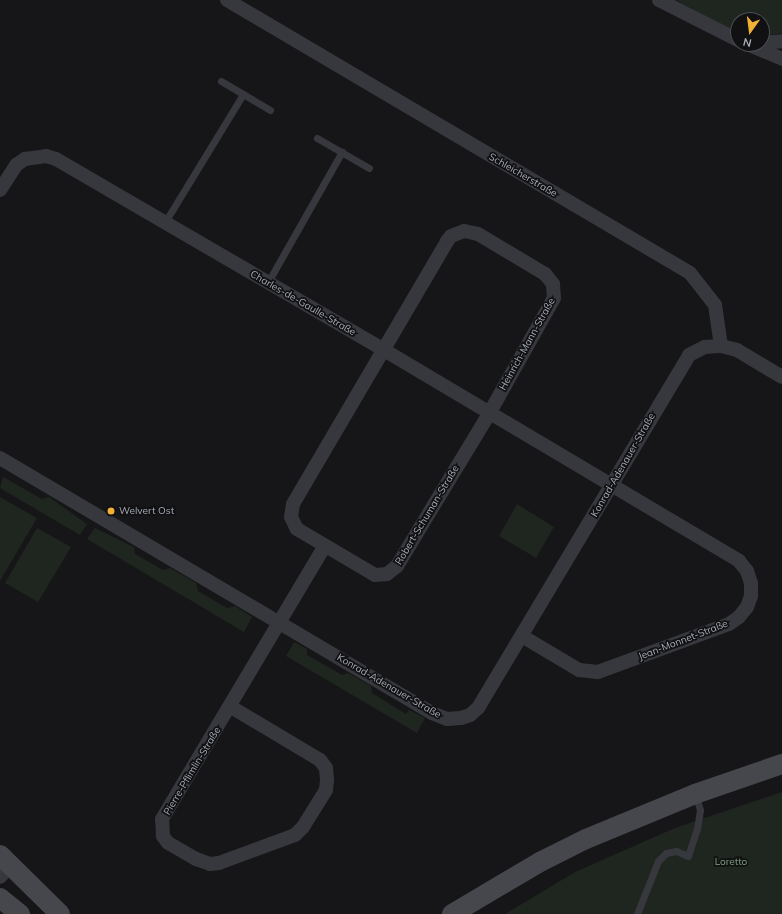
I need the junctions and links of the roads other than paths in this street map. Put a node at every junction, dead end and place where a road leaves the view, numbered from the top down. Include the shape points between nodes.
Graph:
1 (227, 0) edge
2 (659, 0) edge
3 (730, 36) edge
4 (782, 41) edge
5 (770, 42) edge
6 (766, 52) edge
7 (782, 59) edge
8 (221, 81) dead end
9 (243, 94) junction
10 (270, 110) dead end
11 (317, 138) dead end
12 (342, 152) junction
13 (369, 168) dead end
14 (0, 190) edge
15 (165, 222) junction
16 (268, 282) junction
17 (721, 346) junction
18 (384, 350) junction
19 (782, 377) edge
20 (489, 414) junction
21 (0, 458) edge
22 (612, 484) junction
23 (325, 546) junction
24 (278, 622) junction
25 (522, 636) junction
26 (231, 707) junction
27 (782, 764) edge
28 (695, 794) junction
29 (4, 866) edge
30 (0, 898) edge
31 (20, 914) edge
32 (60, 914) edge
33 (452, 914) edge
34 (637, 914) edge

1 - 17 street, Schleicherstraße via 690,273 715,305
2 - 3 street
4 - 5 street
6 - 7 street
8 - 9 lane
9 - 10 lane
9 - 15 lane
11 - 12 lane
12 - 13 lane
12 - 16 lane
14 - 15 street, Charles-de-Gaulle-Straße via 16,165 30,157 46,156 56,159
15 - 16 street, Charles-de-Gaulle-Straße
16 - 18 street, Charles-de-Gaulle-Straße
17 - 19 street via 737,350
17 - 22 street, Konrad-Adenauer-Straße via 705,347 689,355
18 - 20 street, Charles-de-Gaulle-Straße
18 - 20 street, Heinrich-Mann-Straße via 447,241 457,232 471,231 478,234 545,274 553,284 554,298
18 - 23 street, Robert-Schuman-Straße via 293,504 291,518 297,529
20 - 22 street, Charles-de-Gaulle-Straße
20 - 23 street, Robert-Schuman-Straße via 393,571 381,575 369,573
21 - 24 street, Konrad-Adenauer-Straße
22 - 25 street, Konrad-Adenauer-Straße
22 - 25 street, Jean-Monnet-Straße via 739,561 751,583 751,596 747,607 729,624 598,672 580,670
23 - 24 street
24 - 25 street, Konrad-Adenauer-Straße via 446,719 470,715 478,708
24 - 26 street, Pierre-Pflimlin-Straße
26 - 26 street, Pierre-Pflimlin-Straße via 162,819 163,836 168,843 210,864 220,864 295,835 303,827 326,790 328,780 326,768 320,760
27 - 28 main road
28 - 33 main road via 540,862
28 - 34 lane via 700,810 688,856 676,851 666,853 658,861
29 - 32 main road
30 - 31 main road

